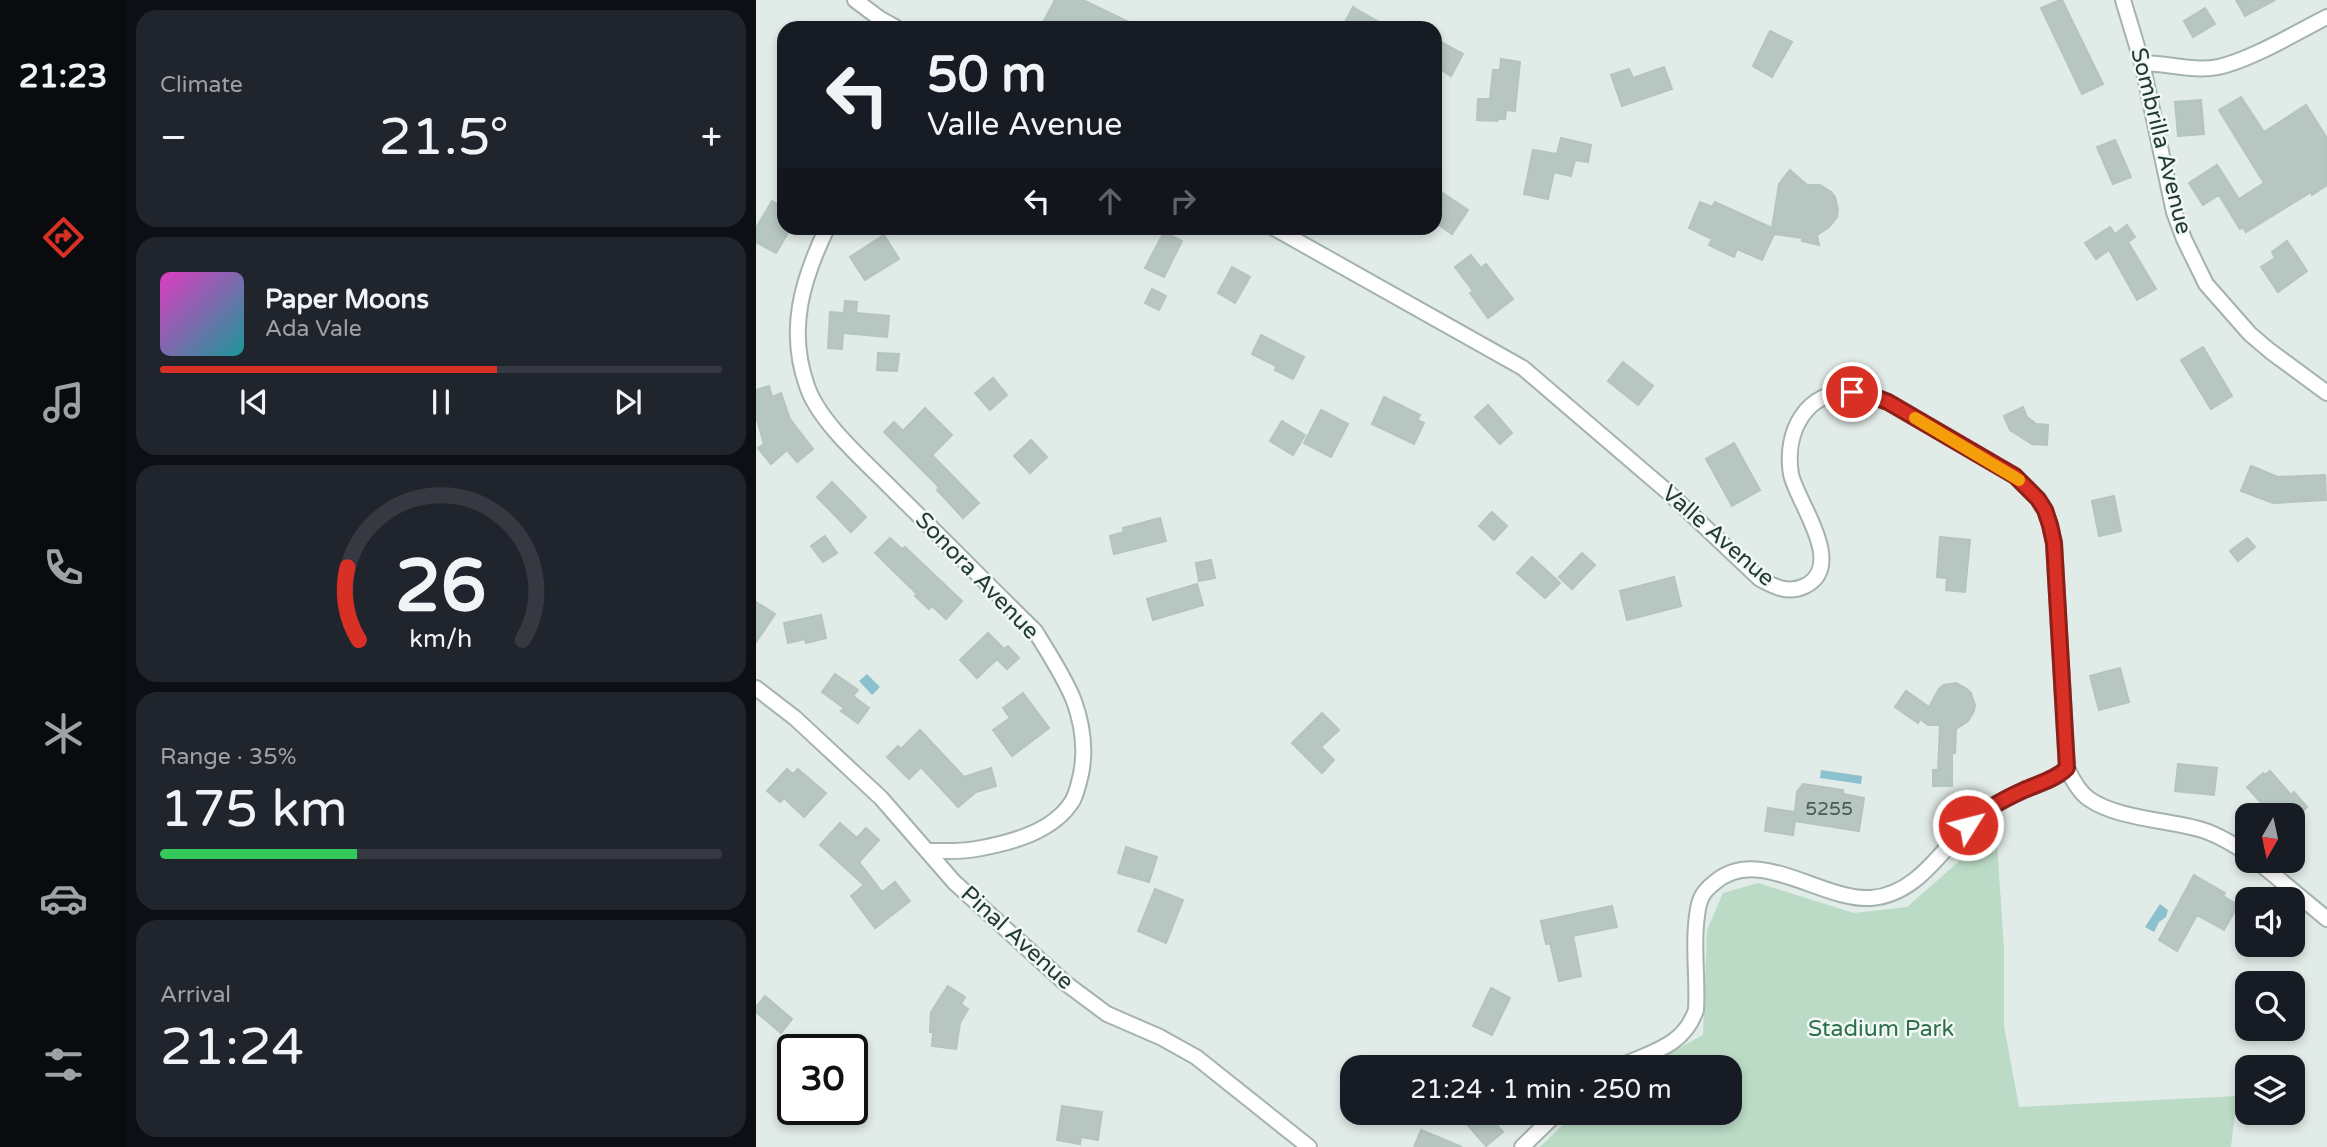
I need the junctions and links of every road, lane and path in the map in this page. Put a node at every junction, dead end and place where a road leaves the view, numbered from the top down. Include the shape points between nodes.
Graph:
1 (855, 0) edge
2 (2123, 0) edge
3 (2327, 17) edge
4 (884, 21) edge
5 (2142, 63) junction
6 (824, 235) edge
7 (1286, 235) edge
8 (2327, 393) edge
9 (756, 688) edge
10 (2067, 768) junction
11 (2235, 847) edge
12 (928, 851) junction
13 (2271, 873) edge
14 (2327, 919) edge
15 (1646, 1055) edge
16 (1545, 1125) edge
17 (1309, 1147) edge
18 (1522, 1147) edge

1 - 4 street
2 - 5 street, Sombrilla Avenue
3 - 5 street via 2218,67
5 - 8 street, Sombrilla Avenue via 2174,212 2206,284 2270,352
6 - 12 street, Sonora Avenue via 800,295 796,328 807,389 819,411 856,452 1035,631 1073,699 1084,741 1073,800 1053,822 1031,834 974,850
7 - 10 street, Valle Avenue via 1523,368 1669,493 1760,579 1778,589 1811,583 1820,564 1818,537 1791,475 1790,454 1797,423 1816,401 1841,392 1888,402 2015,476 2038,499 2054,543
9 - 12 street, Pinal Avenue via 881,798
10 - 11 street via 2086,797 2098,804 2202,830
10 - 15 street via 1979,814 1933,865 1894,892 1873,898 1849,897 1765,870 1744,868 1722,876 1702,894 1698,907 1692,1023 1673,1043
12 - 17 street, Pinal Avenue via 954,882 1087,1001 1196,1058
13 - 14 street
16 - 18 street

